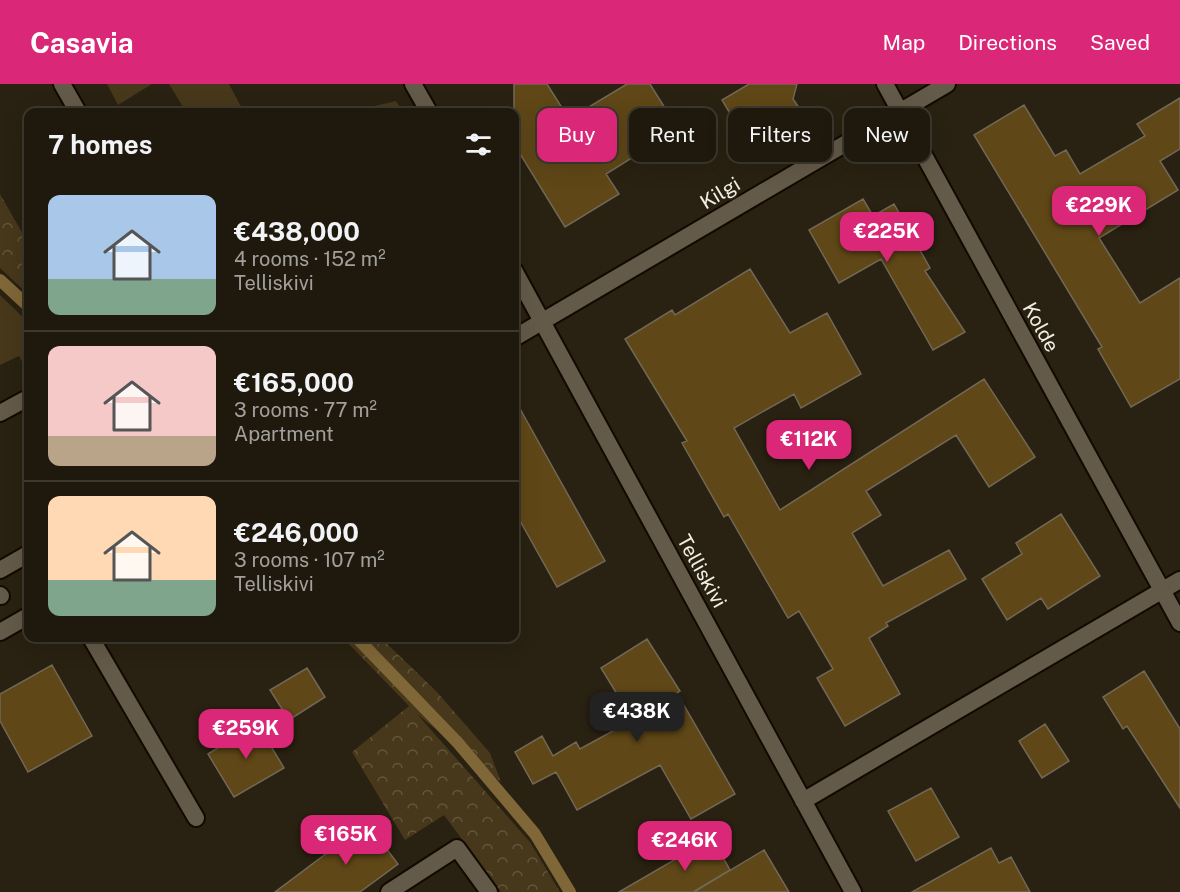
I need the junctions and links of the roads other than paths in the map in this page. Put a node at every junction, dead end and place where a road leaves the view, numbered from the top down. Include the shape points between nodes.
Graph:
1 (62, 84) edge
2 (413, 84) edge
3 (885, 84) edge
4 (947, 84) edge
5 (76, 108) edge
6 (427, 108) edge
7 (897, 108) edge
8 (906, 108) edge
9 (844, 144) edge
10 (926, 162) edge
11 (519, 279) edge
12 (543, 322) junction
13 (519, 335) edge
14 (24, 400) dead end
15 (0, 413) edge
16 (24, 556) edge
17 (0, 570) edge
18 (1180, 580) edge
19 (1161, 591) junction
20 (24, 618) edge
21 (1180, 623) edge
22 (0, 632) edge
23 (93, 642) edge
24 (803, 801) junction
25 (196, 818) dead end
26 (389, 892) edge
27 (489, 892) edge
28 (853, 892) edge

1 - 5 street
2 - 6 street
3 - 7 street, Kolde
4 - 8 street, Kilgi
9 - 12 street, Kilgi
10 - 19 street, Kolde
11 - 12 street, Telliskivi
12 - 13 street, Kilgi
12 - 24 street, Telliskivi
14 - 15 street
16 - 17 street
18 - 19 street
19 - 21 street, Kolde
19 - 24 street
20 - 22 street
23 - 25 street
24 - 28 street, Telliskivi
26 - 27 street via 457,848

